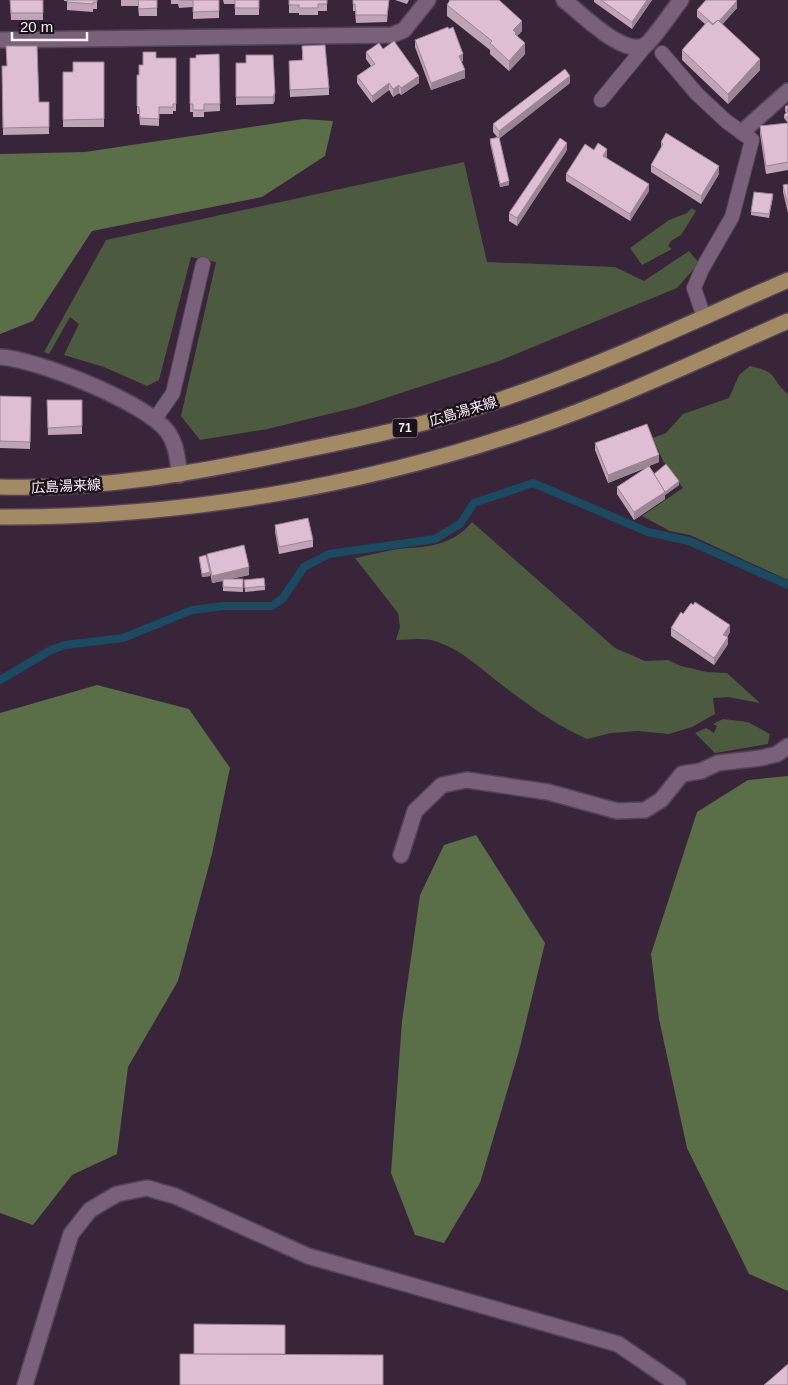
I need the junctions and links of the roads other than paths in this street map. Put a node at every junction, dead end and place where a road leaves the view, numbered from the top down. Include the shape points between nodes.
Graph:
1 (428, 0) edge
2 (564, 0) edge
3 (681, 0) edge
4 (0, 40) edge
5 (646, 44) junction
6 (662, 53) dead end
7 (788, 91) edge
8 (601, 100) dead end
9 (742, 132) junction
10 (203, 264) dead end
11 (788, 280) edge
12 (704, 316) junction
13 (788, 321) edge
14 (0, 358) edge
15 (155, 419) junction
16 (180, 475) junction
17 (0, 487) edge
18 (0, 517) edge
19 (788, 746) edge
20 (401, 855) dead end
21 (25, 1385) edge
22 (678, 1385) edge

1 - 4 street via 404,30 392,35
2 - 5 street via 620,44 633,48
3 - 5 street
5 - 8 lane
6 - 9 lane via 697,94
7 - 9 street
9 - 12 lane via 752,140 732,217 694,288
10 - 15 lane via 173,394
11 - 12 main road, 広島湯来線 / 71
12 - 16 main road, 広島湯来線 / 71 via 580,370 436,420 366,438
13 - 18 main road via 532,429 423,461 304,488 190,507 78,516
14 - 15 street via 66,374 143,410
15 - 16 street via 175,445
16 - 17 main road, 広島湯来線 / 71 via 95,485
19 - 20 street via 777,754 718,762 701,771 682,774 661,800 645,810 617,811 548,792 466,780 442,785 415,811
21 - 22 street via 71,1234 90,1210 117,1194 147,1188 174,1196 308,1256 618,1344

